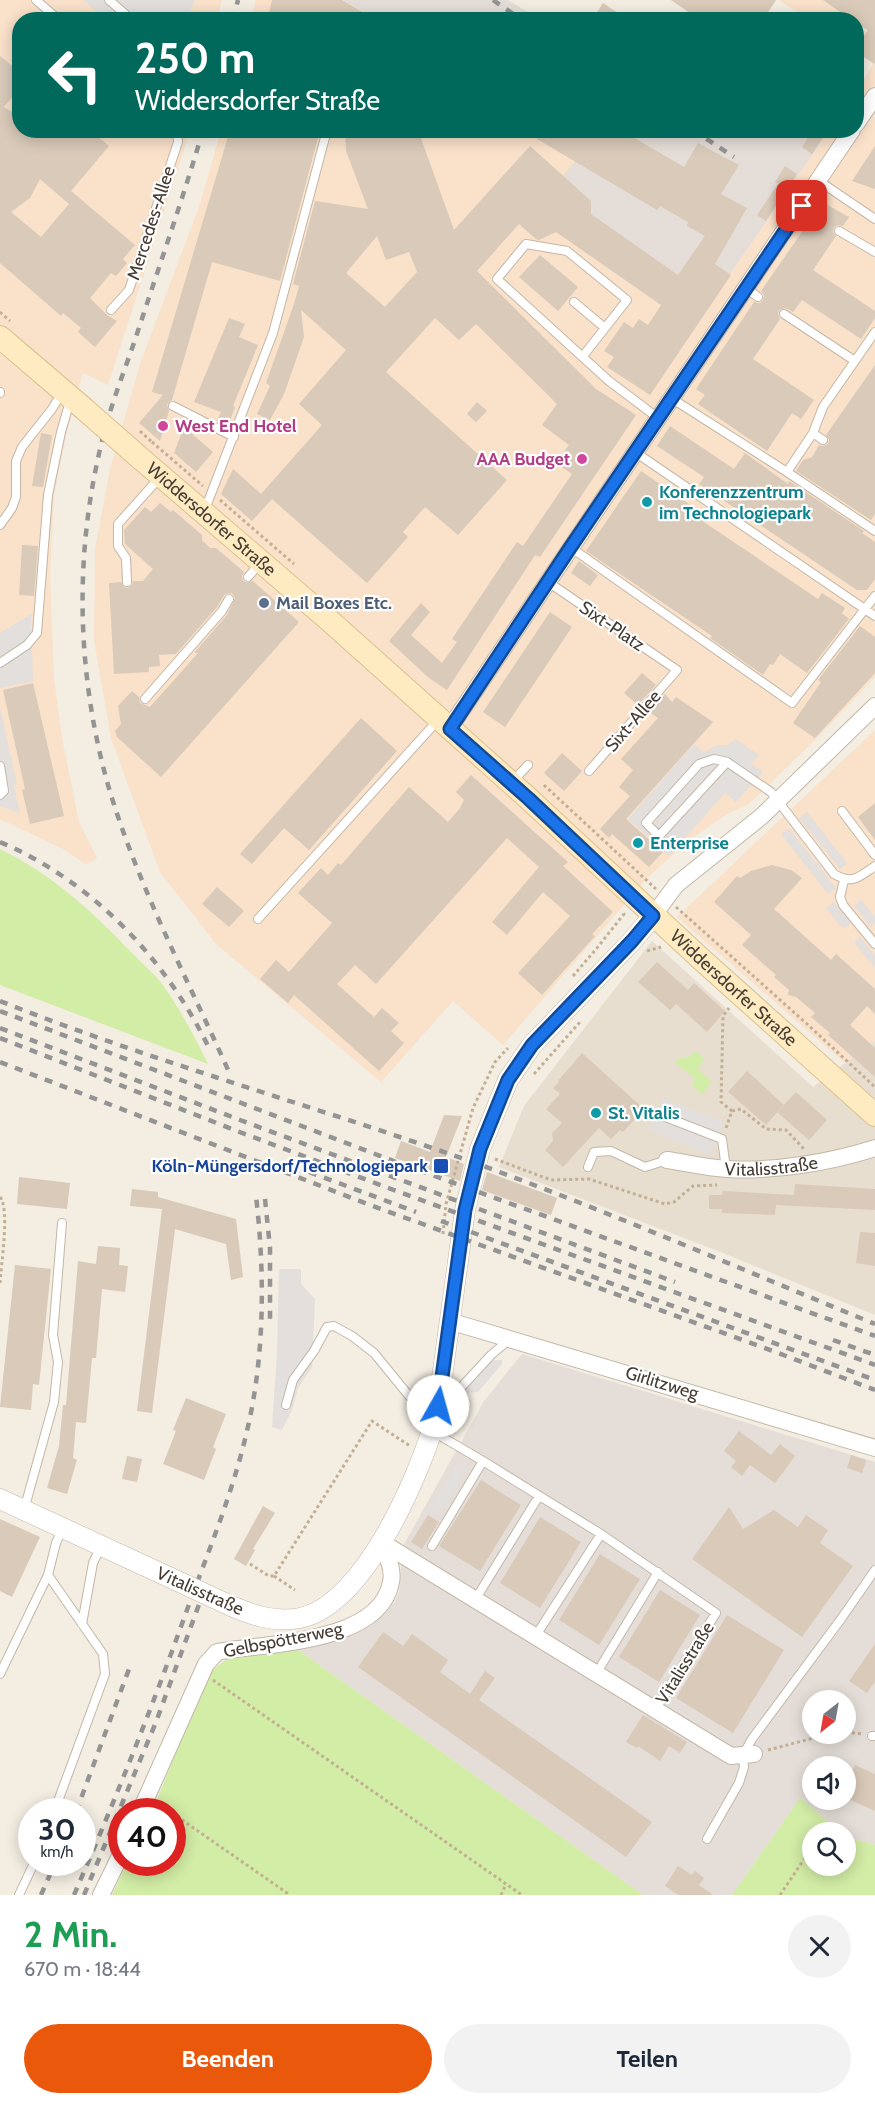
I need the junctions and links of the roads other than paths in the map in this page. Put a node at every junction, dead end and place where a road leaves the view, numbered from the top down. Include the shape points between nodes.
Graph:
1 (36, 0) edge
2 (109, 0) edge
3 (50, 12) edge
4 (123, 12) edge
5 (875, 96) edge
6 (864, 112) edge
7 (178, 138) edge
8 (325, 138) edge
9 (847, 138) edge
10 (819, 181) junction
11 (875, 219) edge
12 (839, 231) dead end
13 (875, 252) edge
14 (574, 302) dead end
15 (111, 310) dead end
16 (784, 314) dead end
17 (605, 328) junction
18 (875, 332) edge
19 (0, 337) edge
20 (583, 356) junction
21 (855, 361) junction
22 (671, 398) junction
23 (72, 399) junction
24 (173, 406) dead end
25 (658, 418) junction
26 (813, 433) junction
27 (234, 437) junction
28 (823, 440) dead end
29 (634, 452) junction
30 (787, 472) junction
31 (162, 476) junction
32 (204, 512) junction
33 (0, 525) edge
34 (874, 529) edge
35 (570, 548) junction
36 (126, 582) dead end
37 (548, 582) junction
38 (875, 596) edge
39 (229, 599) dead end
40 (866, 609) junction
41 (875, 616) edge
42 (0, 663) edge
43 (677, 670) joint
44 (145, 699) dead end
45 (875, 706) edge
46 (444, 724) junction
47 (727, 762) junction
48 (528, 765) dead end
49 (0, 766) edge
50 (589, 771) dead end
51 (510, 783) junction
52 (0, 795) edge
53 (778, 801) junction
54 (842, 812) dead end
55 (875, 855) edge
56 (875, 866) edge
57 (844, 880) junction
58 (653, 916) junction
59 (258, 919) dead end
60 (875, 944) edge
61 (875, 1115) edge
62 (663, 1116) dead end
63 (875, 1148) edge
64 (667, 1160) joint
65 (588, 1167) dead end
66 (721, 1169) junction
67 (62, 1223) dead end
68 (449, 1321) junction
69 (511, 1338) junction
70 (286, 1405) dead end
71 (436, 1417) junction
72 (875, 1448) edge
73 (483, 1461) junction
74 (539, 1496) junction
75 (0, 1499) edge
76 (24, 1510) junction
77 (63, 1527) junction
78 (601, 1534) junction
79 (381, 1542) junction
80 (101, 1546) junction
81 (432, 1546) dead end
82 (875, 1570) edge
83 (658, 1572) junction
84 (48, 1575) junction
85 (475, 1600) junction
86 (82, 1624) junction
87 (535, 1637) junction
88 (0, 1674) edge
89 (596, 1674) junction
90 (655, 1711) junction
91 (748, 1754) junction
92 (59, 1798) edge
93 (146, 1798) edge
94 (707, 1839) dead end
95 (28, 1876) edge
96 (111, 1876) edge
97 (20, 1895) edge
98 (102, 1895) edge

1 - 3 lane
2 - 4 lane
5 - 6 street
7 - 15 lane, Mercedes-Allee via 129,290
8 - 27 lane via 273,333
9 - 10 street
10 - 11 lane
10 - 22 street via 808,210 752,292
12 - 13 lane
14 - 17 lane
16 - 21 lane
17 - 20 lane
17 - 20 lane via 627,300 567,251 526,244 497,279
18 - 21 lane
19 - 23 main road, Widdersdorfer Straße
20 - 25 lane
21 - 26 lane via 823,408
22 - 25 street
22 - 30 lane
23 - 31 main road, Widdersdorfer Straße, bridge
23 - 33 lane via 52,409 22,447 16,461 16,497
23 - 42 lane via 48,495 37,633 27,645
24 - 27 lane
25 - 29 street
26 - 28 lane
26 - 30 lane
27 - 32 lane
29 - 35 street
29 - 40 lane
30 - 34 lane
31 - 32 main road, Widdersdorfer Straße
31 - 36 lane via 118,524 118,546 126,558
32 - 46 main road, Widdersdorfer Straße via 255,569 330,621
35 - 37 street
35 - 40 lane via 792,703
37 - 43 lane, Sixt-Platz
37 - 46 street
38 - 40 lane
39 - 44 lane
40 - 41 lane
43 - 50 lane, Sixt-Allee
45 - 53 street
46 - 51 main road, Widdersdorfer Straße
46 - 59 lane
47 - 47 lane via 659,836 646,824 699,764 714,759
47 - 53 lane
48 - 51 lane
49 - 52 lane via 4,791
51 - 58 main road, Widdersdorfer Straße
53 - 57 lane via 834,874
53 - 58 street via 676,885
54 - 55 lane
56 - 57 lane via 858,878
57 - 60 lane via 840,897 843,905
58 - 61 main road, Widdersdorfer Straße
58 - 68 street, Vitalisstraße via 532,1045 508,1080 472,1175
62 - 66 lane via 722,1139
63 - 66 street, Vitalisstraße via 792,1166
64 - 65 lane via 645,1167 611,1151 594,1152
64 - 66 street, Vitalisstraße
67 - 76 lane via 53,1335 58,1362 54,1402
68 - 69 street, Girlitzweg
68 - 71 street, Vitalisstraße
69 - 71 lane, Vitalisstraße via 478,1368
69 - 72 street, Girlitzweg
70 - 71 lane via 293,1380 327,1327 334,1326 374,1353 410,1396
71 - 73 lane, Vitalisstraße
71 - 79 street, Vitalisstraße via 413,1483
73 - 74 lane, Vitalisstraße
73 - 81 lane
74 - 78 lane, Vitalisstraße
74 - 85 lane
75 - 76 street, Vitalisstraße
76 - 77 street, Vitalisstraße
77 - 80 street, Vitalisstraße
77 - 84 lane
78 - 83 lane, Vitalisstraße
78 - 87 lane
79 - 80 street, Vitalisstraße, bridge via 332,1604 316,1613 283,1620 229,1605
79 - 85 street, Vitalisstraße
79 - 93 street, Gelbspötterweg via 392,1580 387,1594 362,1621 313,1638 217,1652 206,1664
80 - 86 lane via 93,1563
82 - 91 lane via 752,1739
83 - 89 lane
83 - 90 lane, Vitalisstraße via 716,1613
84 - 86 lane
84 - 88 lane
85 - 87 street, Vitalisstraße
86 - 92 lane via 103,1654 105,1674
87 - 89 street, Vitalisstraße
89 - 90 street, Vitalisstraße
90 - 91 street, Vitalisstraße via 731,1756
91 - 94 lane via 739,1783
95 - 97 lane
96 - 98 street

